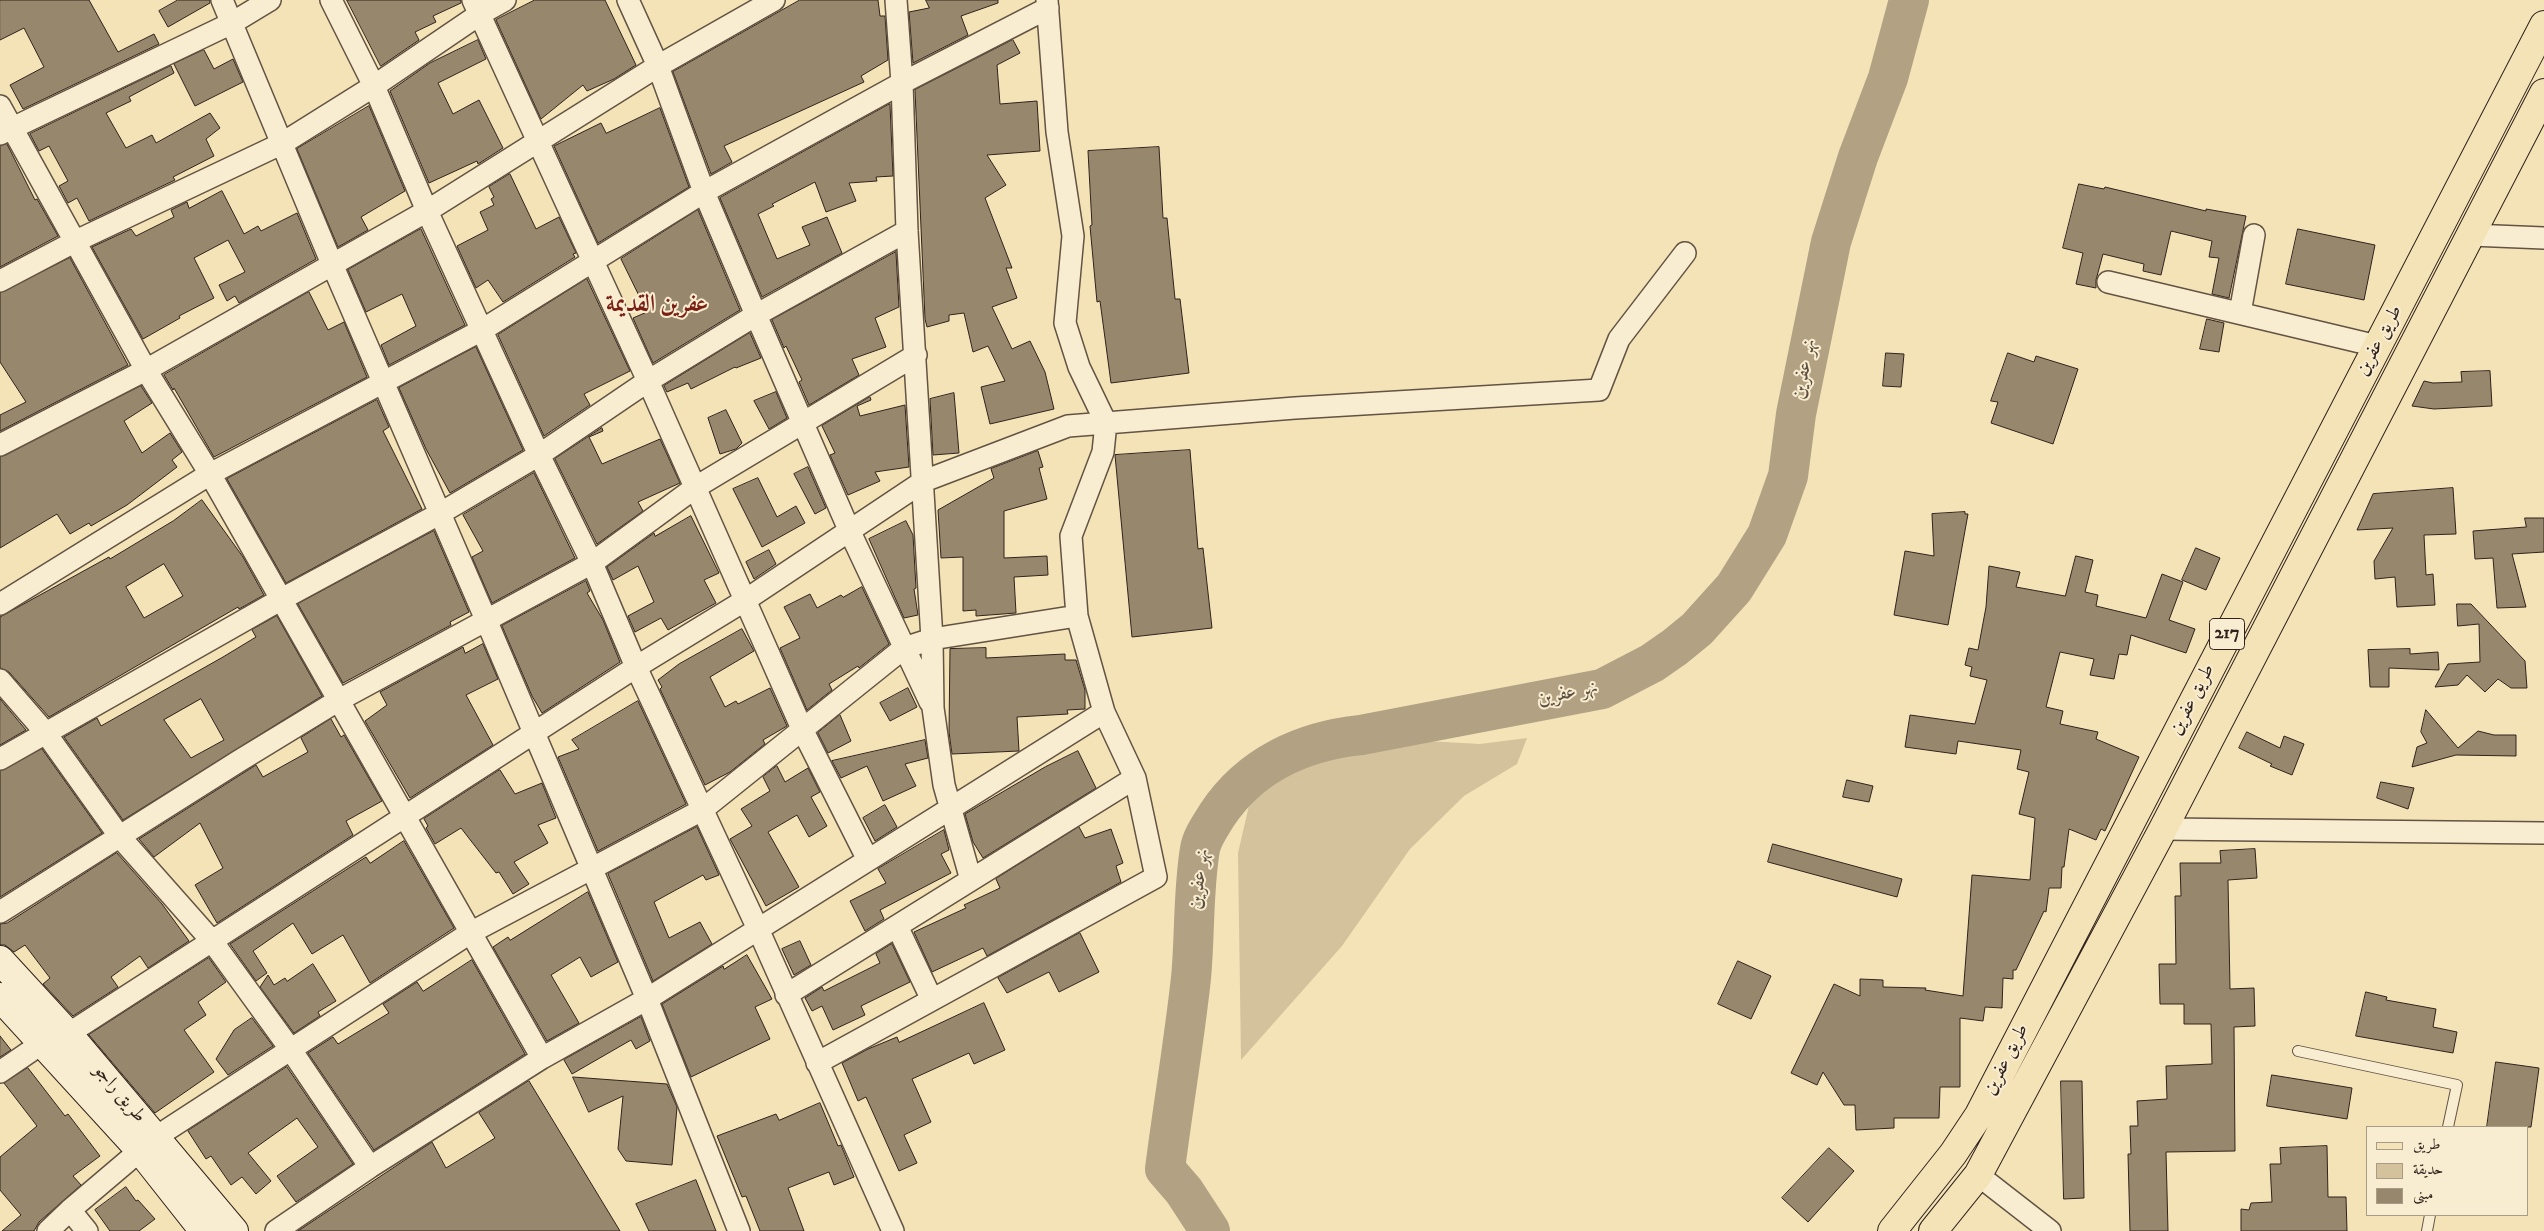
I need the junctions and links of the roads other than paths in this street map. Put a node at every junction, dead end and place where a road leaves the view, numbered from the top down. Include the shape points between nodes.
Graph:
1 (222, 0) edge
2 (270, 0) edge
3 (331, 0) edge
4 (506, 0) edge
5 (628, 0) edge
6 (774, 0) edge
7 (896, 0) edge
8 (1047, 4) edge
9 (477, 7) edge
10 (232, 23) junction
11 (2544, 24) edge
12 (658, 66) junction
13 (902, 83) junction
14 (374, 86) junction
15 (2544, 93) edge
16 (0, 106) edge
17 (7, 131) edge
18 (282, 142) junction
19 (537, 142) junction
20 (704, 192) junction
21 (427, 211) junction
22 (907, 231) junction
23 (2471, 234) junction
24 (2254, 235) dead end
25 (2544, 238) edge
26 (76, 241) junction
27 (1685, 253) dead end
28 (593, 261) junction
29 (332, 264) junction
30 (0, 281) edge
31 (2108, 282) dead end
32 (2240, 313) junction
33 (756, 315) junction
34 (482, 330) junction
35 (2377, 346) junction
36 (916, 355) junction
37 (146, 370) junction
38 (648, 381) junction
39 (384, 383) junction
40 (802, 422) junction
41 (1106, 423) junction
42 (0, 445) edge
43 (539, 456) junction
44 (210, 474) junction
45 (924, 481) junction
46 (696, 487) junction
47 (439, 514) junction
48 (850, 532) junction
49 (592, 563) junction
50 (280, 600) junction
51 (744, 601) junction
52 (0, 604) edge
53 (1077, 616) junction
54 (487, 622) junction
55 (932, 639) junction
56 (904, 648) junction
57 (636, 667) junction
58 (0, 680) edge
59 (339, 700) junction
60 (933, 708) junction
61 (1104, 712) junction
62 (803, 731) junction
63 (45, 732) junction
64 (533, 734) junction
65 (0, 759) edge
66 (1135, 778) junction
67 (951, 808) junction
68 (702, 810) junction
69 (405, 816) junction
70 (2163, 829) junction
71 (2544, 833) edge
72 (120, 837) junction
73 (868, 860) junction
74 (590, 869) junction
75 (971, 880) junction
76 (0, 912) edge
77 (897, 926) junction
78 (758, 929) junction
79 (470, 933) junction
80 (212, 941) junction
81 (0, 960) edge
82 (786, 995) junction
83 (0, 997) edge
84 (646, 999) junction
85 (932, 1000) junction
86 (68, 1034) junction
87 (41, 1044) junction
88 (292, 1050) junction
89 (2298, 1051) dead end
90 (542, 1058) junction
91 (817, 1063) junction
92 (0, 1072) edge
93 (2448, 1126) edge
94 (148, 1144) junction
95 (370, 1167) junction
96 (1978, 1175) junction
97 (70, 1210) junction
98 (2430, 1216) edge
99 (48, 1231) edge
100 (87, 1231) edge
101 (204, 1231) edge
102 (234, 1231) edge
103 (276, 1231) edge
104 (739, 1231) edge
105 (893, 1231) edge
106 (1892, 1231) edge
107 (1933, 1231) edge
108 (2050, 1231) edge
109 (2427, 1231) edge

1 - 10 street
2 - 10 street
3 - 14 street
4 - 9 street
5 - 12 street
6 - 12 street
7 - 13 street
8 - 13 street
8 - 41 street via 1057,132 1074,236 1065,323 1079,367
9 - 14 street
9 - 19 street
10 - 17 street
10 - 18 street
11 - 35 main road, طريق عفرين / 217
12 - 19 street
12 - 20 street
13 - 20 street
13 - 22 street
14 - 18 street
14 - 21 street
15 - 23 main road, طريق عفرين / 217
16 - 17 street
17 - 26 street
18 - 26 street
18 - 29 street
19 - 21 street
19 - 28 street
20 - 28 street
20 - 33 street
21 - 29 street
21 - 34 street
22 - 33 street
22 - 36 street
23 - 25 street
23 - 70 main road, طريق عفرين / 217
24 - 32 street
26 - 30 street
26 - 37 street
27 - 41 street via 1619,339 1599,390
28 - 34 street
28 - 38 street
29 - 37 street
29 - 39 street
31 - 32 street
32 - 35 street
33 - 38 street
33 - 40 street
34 - 39 street
34 - 43 street
35 - 106 main road, طريق عفرين / 217 via 1979,1115 1953,1154
36 - 40 street
36 - 45 street
37 - 42 street
37 - 44 street
38 - 43 street
38 - 46 street
39 - 44 street
39 - 47 street
40 - 46 street
40 - 48 street
41 - 45 street via 1068,426
41 - 53 street via 1103,452 1071,536
43 - 47 street
43 - 49 street
44 - 50 street
44 - 52 street
45 - 48 street
45 - 55 street
46 - 49 street
46 - 51 street
47 - 50 street
47 - 54 street
48 - 51 street
48 - 56 street
49 - 54 street
49 - 57 street
50 - 59 street
50 - 63 street
51 - 57 street
51 - 62 street
53 - 55 street
53 - 61 street
54 - 59 street
54 - 64 street
55 - 56 street
55 - 60 street
56 - 60 street
56 - 62 street
57 - 64 street
57 - 68 street
58 - 63 street
59 - 69 street
59 - 72 street
60 - 67 street via 944,785
61 - 66 street
61 - 67 street
62 - 68 street
62 - 73 street
63 - 65 street
63 - 72 street
64 - 69 street
64 - 74 street
66 - 75 street
66 - 85 street via 1156,877
67 - 73 street
67 - 75 street
68 - 74 street
68 - 78 street
69 - 79 street
69 - 80 street
70 - 71 street
70 - 96 main road, طريق عفرين / 217
72 - 76 street
72 - 80 street
73 - 78 street
74 - 79 street
74 - 84 street
75 - 77 street
77 - 82 street
77 - 85 street
78 - 82 street
78 - 84 street
79 - 88 street
79 - 90 street
80 - 86 street
80 - 88 street
81 - 86 main road, طريق راجو
82 - 91 street
83 - 87 main road, طريق راجو
84 - 90 street
84 - 104 street
85 - 91 street
86 - 87 street
86 - 94 main road, طريق راجو
87 - 92 street
87 - 94 main road, طريق راجو
88 - 94 street
88 - 95 street
89 - 93 lane via 2457,1085
90 - 95 street
91 - 105 street
94 - 97 street
94 - 101 main road, طريق راجو
94 - 102 main road, طريق راجو
95 - 103 street
96 - 107 main road, طريق عفرين / 217
96 - 108 street
97 - 99 street
97 - 100 street
98 - 109 lane

